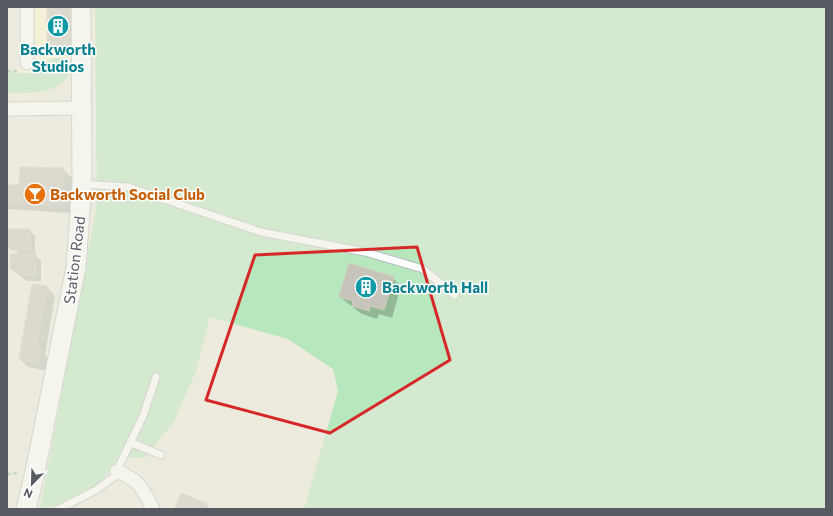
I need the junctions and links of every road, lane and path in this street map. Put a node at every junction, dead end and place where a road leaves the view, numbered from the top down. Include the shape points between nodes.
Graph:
1 (27, 7) edge
2 (81, 7) edge
3 (27, 64) dead end
4 (82, 108) junction
5 (7, 109) edge
6 (82, 184) junction
7 (455, 295) dead end
8 (156, 376) dead end
9 (132, 443) junction
10 (161, 455) dead end
11 (117, 471) junction
12 (26, 509) edge
13 (59, 509) edge
14 (153, 509) edge

1 - 3 street
2 - 4 main road, Station Road
4 - 5 street
4 - 6 main road, Station Road
6 - 7 lane via 128,187 261,232 365,252 423,269
6 - 12 main road, Station Road via 76,267
8 - 9 lane
9 - 10 lane
9 - 11 lane
11 - 13 lane via 114,477 96,490
11 - 14 street via 134,478 142,487

